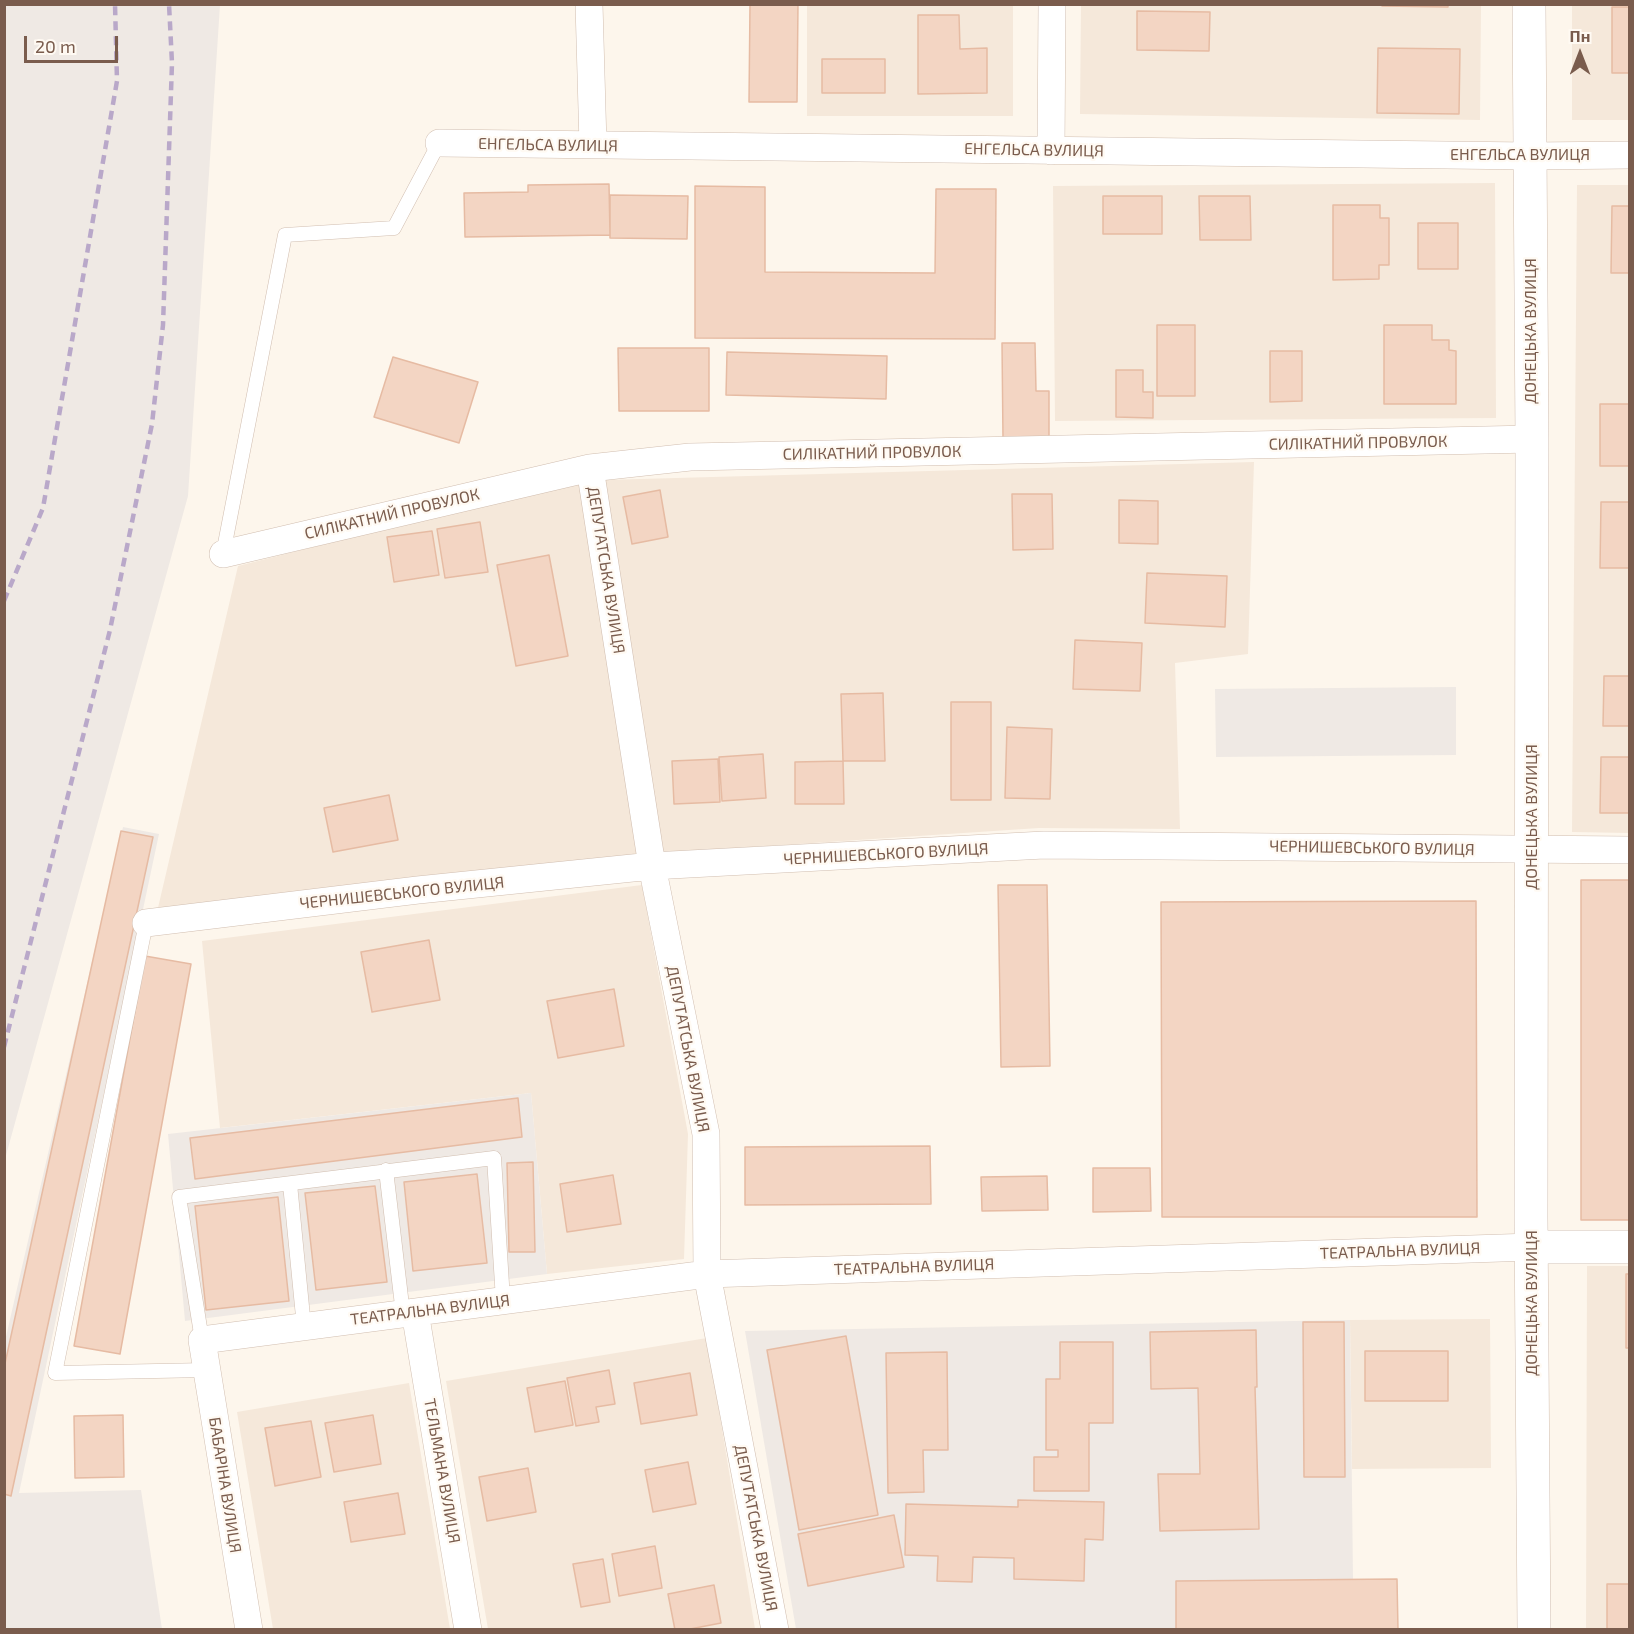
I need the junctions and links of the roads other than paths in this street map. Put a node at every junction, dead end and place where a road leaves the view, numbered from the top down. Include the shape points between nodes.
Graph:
1 (589, 4) edge
2 (1052, 4) edge
3 (1529, 4) edge
4 (439, 143) joint
5 (593, 145) junction
6 (1051, 150) junction
7 (1629, 155) edge
8 (1530, 156) junction
9 (1532, 440) junction
10 (590, 468) junction
11 (223, 554) joint
12 (1532, 850) junction
13 (1629, 850) edge
14 (652, 866) junction
15 (146, 923) joint
16 (386, 1170) junction
17 (290, 1184) junction
18 (1532, 1247) junction
19 (1629, 1247) edge
20 (707, 1274) junction
21 (503, 1300) junction
22 (409, 1313) junction
23 (304, 1327) junction
24 (202, 1340) junction
25 (207, 1370) junction
26 (249, 1629) edge
27 (468, 1629) edge
28 (775, 1629) edge
29 (1534, 1629) edge

1 - 5 street
2 - 6 street
3 - 8 street, ДОНЕЦЬКА ВУЛИЦЯ
4 - 5 street, ЕНГЕЛЬСА ВУЛИЦЯ
4 - 11 lane via 394,228 285,236
5 - 6 street, ЕНГЕЛЬСА ВУЛИЦЯ
6 - 8 street, ЕНГЕЛЬСА ВУЛИЦЯ
7 - 8 street, ЕНГЕЛЬСА ВУЛИЦЯ
8 - 9 street, ДОНЕЦЬКА ВУЛИЦЯ
9 - 10 street, СИЛІКАТНИЙ ПРОВУЛОК via 690,457
9 - 12 street, ДОНЕЦЬКА ВУЛИЦЯ
10 - 11 street, СИЛІКАТНИЙ ПРОВУЛОК
10 - 14 street, ДЕПУТАТСЬКА ВУЛИЦЯ
12 - 13 street, ЧЕРНИШЕВСЬКОГО ВУЛИЦЯ
12 - 14 street, ЧЕРНИШЕВСЬКОГО ВУЛИЦЯ via 1044,845
12 - 18 street, ДОНЕЦЬКА ВУЛИЦЯ
14 - 15 street, ЧЕРНИШЕВСЬКОГО ВУЛИЦЯ
14 - 20 street, ДЕПУТАТСЬКА ВУЛИЦЯ via 706,1134
15 - 25 lane via 55,1373
16 - 17 lane
16 - 21 lane via 494,1158
16 - 22 lane
17 - 23 lane
17 - 24 lane via 179,1197
18 - 19 street, ТЕАТРАЛЬНА ВУЛИЦЯ
18 - 20 street, ТЕАТРАЛЬНА ВУЛИЦЯ
18 - 29 street, ДОНЕЦЬКА ВУЛИЦЯ
20 - 21 street, ТЕАТРАЛЬНА ВУЛИЦЯ
20 - 28 street, ДЕПУТАТСЬКА ВУЛИЦЯ
21 - 22 street, ТЕАТРАЛЬНА ВУЛИЦЯ
22 - 23 street, ТЕАТРАЛЬНА ВУЛИЦЯ
22 - 27 street, ТЕЛЬМАНА ВУЛИЦЯ
23 - 24 street, ТЕАТРАЛЬНА ВУЛИЦЯ
24 - 25 street, БАБАРІНА ВУЛИЦЯ
25 - 26 street, БАБАРІНА ВУЛИЦЯ

